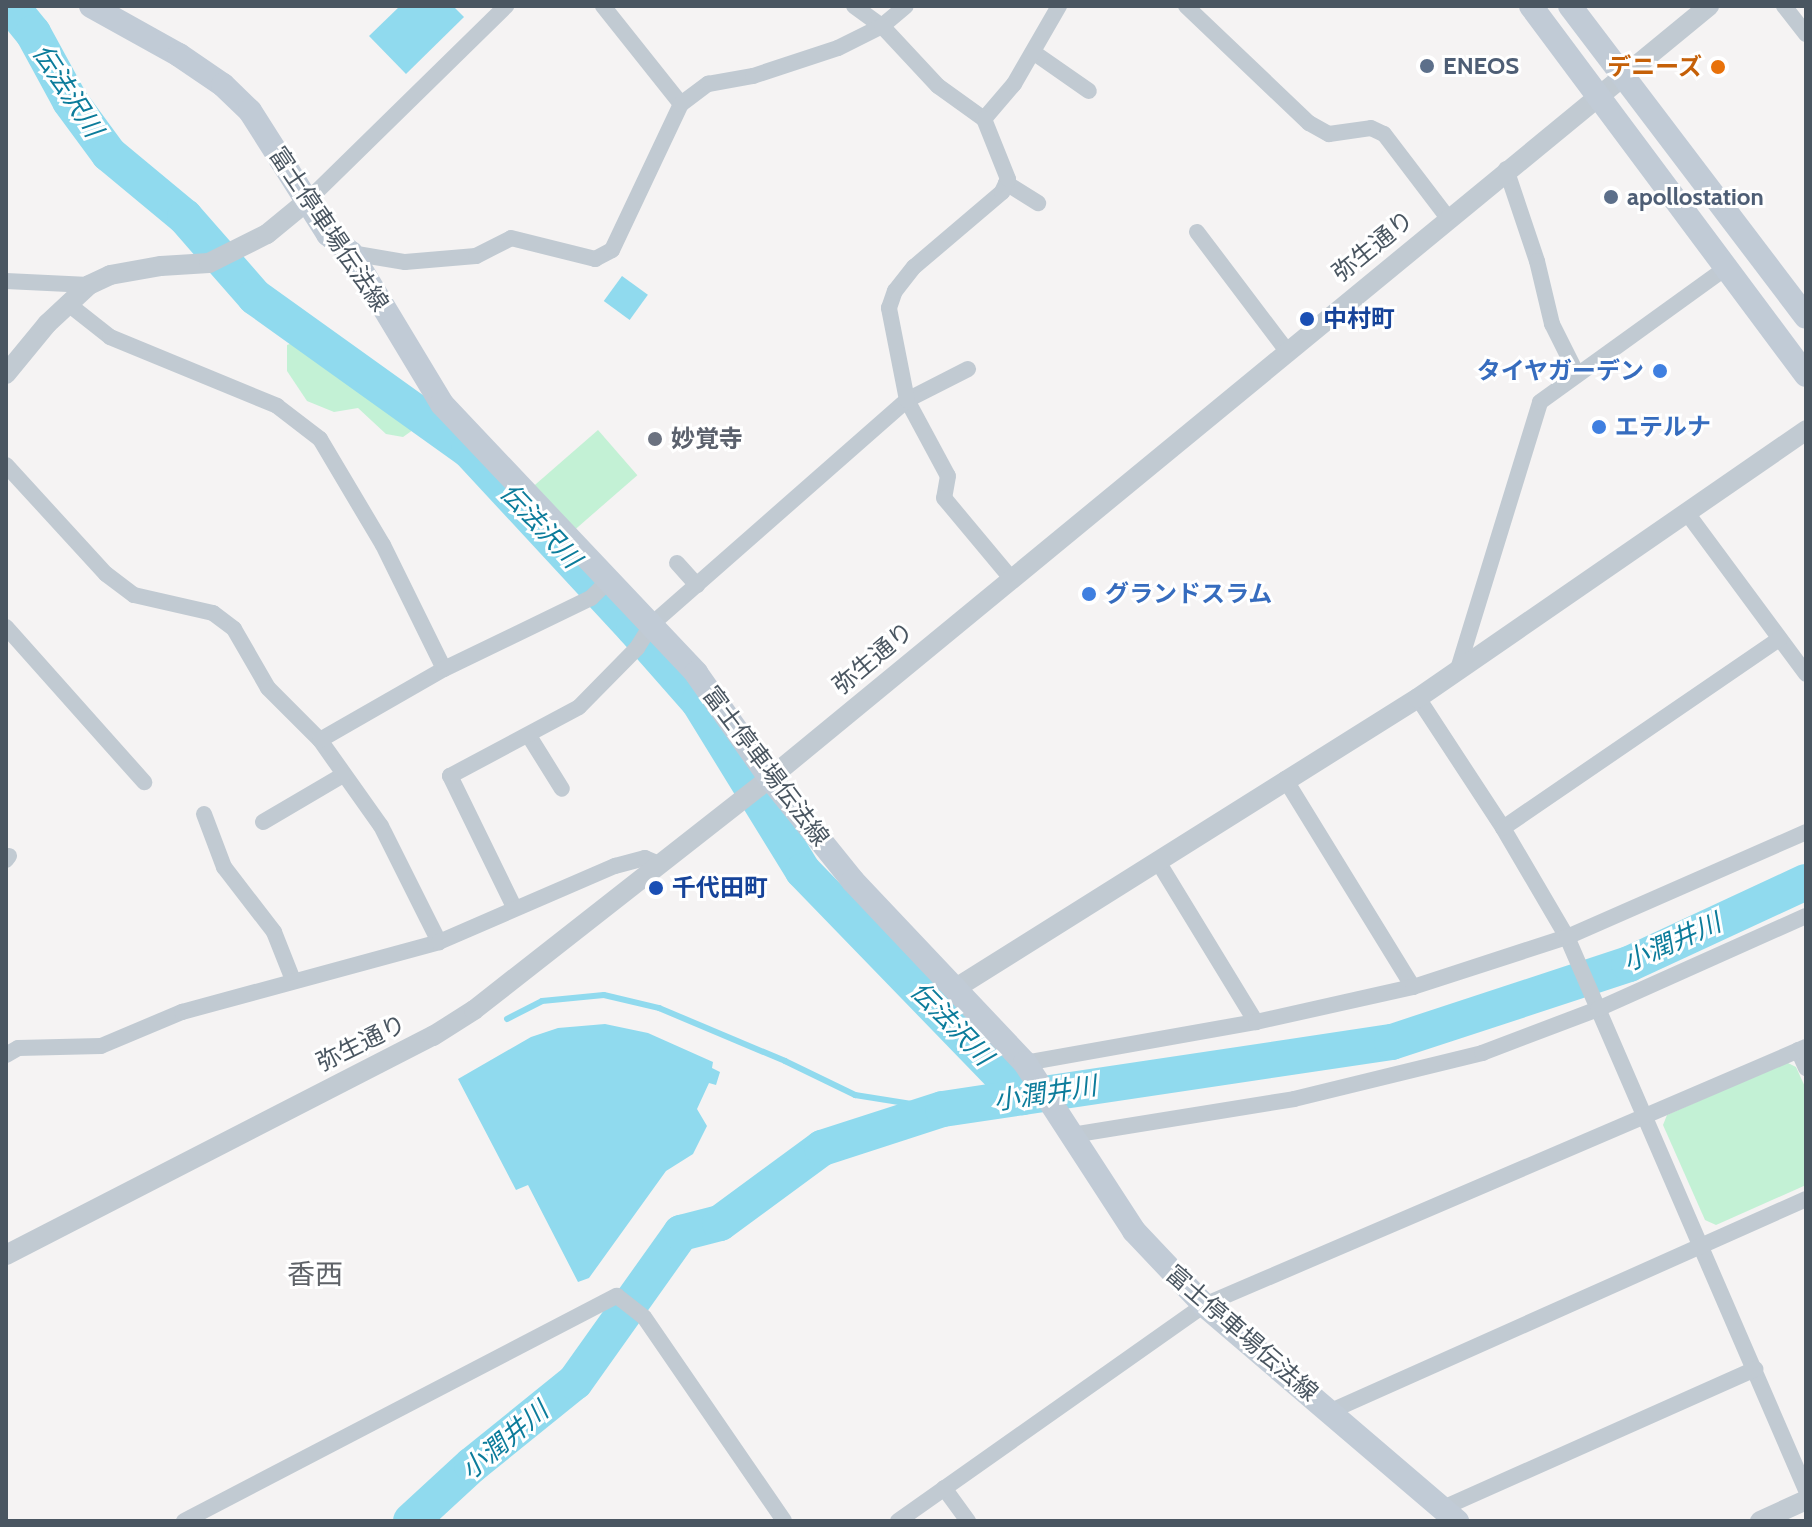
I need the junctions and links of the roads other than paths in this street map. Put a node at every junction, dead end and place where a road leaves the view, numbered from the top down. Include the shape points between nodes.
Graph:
1 (91, 6) edge
2 (506, 6) edge
3 (603, 6) edge
4 (854, 6) edge
5 (906, 6) edge
6 (1059, 6) edge
7 (1186, 6) edge
8 (1531, 6) edge
9 (1570, 6) edge
10 (1709, 6) edge
11 (1784, 6) edge
12 (882, 26) junction
13 (1806, 34) edge
14 (1033, 52) junction
15 (1624, 74) junction
16 (1089, 91) dead end
17 (1598, 95) junction
18 (681, 104) junction
19 (984, 119) junction
20 (1506, 169) junction
21 (1006, 183) junction
22 (307, 201) junction
23 (1038, 203) dead end
24 (1448, 218) junction
25 (1197, 232) dead end
26 (351, 253) junction
27 (1727, 267) junction
28 (6, 281) edge
29 (89, 285) junction
30 (67, 303) junction
31 (1806, 317) edge
32 (1287, 351) junction
33 (968, 369) dead end
34 (6, 374) edge
35 (1577, 374) junction
36 (1806, 375) edge
37 (907, 400) junction
38 (1806, 430) edge
39 (6, 465) edge
40 (1687, 513) junction
41 (677, 563) dead end
42 (1011, 578) junction
43 (697, 585) junction
44 (601, 588) junction
45 (6, 627) edge
46 (651, 628) junction
47 (1779, 639) junction
48 (444, 669) junction
49 (1458, 669) junction
50 (1806, 674) edge
51 (1418, 698) junction
52 (529, 736) junction
53 (320, 740) junction
54 (343, 775) junction
55 (770, 778) junction
56 (1285, 779) junction
57 (144, 782) dead end
58 (562, 789) dead end
59 (204, 814) dead end
60 (263, 822) dead end
61 (1503, 828) junction
62 (1806, 832) edge
63 (1157, 860) junction
64 (657, 863) junction
65 (514, 907) junction
66 (1806, 916) edge
67 (439, 942) junction
68 (1570, 943) junction
69 (293, 980) junction
70 (1413, 987) junction
71 (956, 988) junction
72 (1595, 1002) junction
73 (1256, 1022) junction
74 (1802, 1048) edge
75 (6, 1055) edge
76 (1806, 1068) edge
77 (1029, 1069) junction
78 (1645, 1117) junction
79 (1072, 1135) junction
80 (1806, 1199) edge
81 (1701, 1244) junction
82 (6, 1255) edge
83 (1204, 1305) junction
84 (1755, 1369) junction
85 (1331, 1411) junction
86 (944, 1488) junction
87 (1806, 1490) edge
88 (1806, 1500) edge
89 (1450, 1514) edge
90 (184, 1521) edge
91 (784, 1521) edge
92 (898, 1521) edge
93 (968, 1521) edge
94 (1760, 1521) edge

1 - 22 main road, 富士停車場伝法線 via 223,85 250,111
2 - 22 street
3 - 18 street
4 - 12 street
5 - 12 street
6 - 14 street
7 - 24 street via 1309,123 1329,134 1371,128 1384,134
8 - 17 main road
9 - 15 main road
10 - 15 street, 弥生通り
11 - 13 street
12 - 18 street via 838,48 753,76 708,84
12 - 19 street via 938,86
14 - 16 street
14 - 19 street
15 - 17 street, 弥生通り
15 - 31 main road
17 - 20 street, 弥生通り
17 - 27 main road
18 - 26 street via 612,250 595,259 511,238 476,256 405,262
19 - 21 street
20 - 24 street, 弥生通り
20 - 35 street via 1552,324
21 - 23 street
21 - 37 street via 895,291 890,329
22 - 26 main road, 富士停車場伝法線 via 328,234
22 - 29 street via 267,234 209,263 110,275
24 - 32 street, 弥生通り
25 - 32 street
26 - 44 main road, 富士停車場伝法線 via 442,404
27 - 35 street
27 - 36 main road
28 - 29 street
29 - 30 street
30 - 34 street
30 - 48 street via 110,337 277,406 320,439 383,545
32 - 42 street, 弥生通り
33 - 37 street
35 - 49 street via 1540,402
37 - 42 street via 948,476 944,498
37 - 43 street
38 - 40 street
39 - 53 street via 106,574 134,595 213,613 234,629 268,688
40 - 47 street
40 - 49 street
41 - 43 street
42 - 55 street, 弥生通り
43 - 46 street
44 - 46 main road, 富士停車場伝法線
44 - 48 street
45 - 57 street
46 - 52 street via 579,707
46 - 55 main road, 富士停車場伝法線 via 696,673
47 - 50 street
47 - 61 street
48 - 53 street
49 - 51 street
51 - 56 street
51 - 61 street
52 - 58 street
52 - 65 street via 450,776
53 - 54 street
54 - 60 street
54 - 67 street via 381,826
55 - 64 street, 弥生通り
55 - 71 main road, 富士停車場伝法線 via 853,881
56 - 63 street
56 - 70 street
59 - 69 street via 224,867 274,932
61 - 68 street
62 - 68 street
63 - 71 street
63 - 73 street
64 - 65 street via 645,858 615,866
64 - 82 street, 弥生通り via 474,1010 433,1036
65 - 67 street
66 - 72 street
67 - 69 street
68 - 70 street
68 - 72 street
69 - 75 street via 158,1020 101,1046 18,1048
70 - 73 street
71 - 77 main road, 富士停車場伝法線
72 - 78 street
72 - 79 street via 1482,1053 1294,1099
73 - 77 street
74 - 76 street
74 - 78 street
77 - 79 main road, 富士停車場伝法線
78 - 81 street
78 - 83 street
79 - 83 main road, 富士停車場伝法線 via 1134,1231
80 - 81 street
81 - 84 street
81 - 85 street
83 - 85 main road, 富士停車場伝法線
83 - 86 street
84 - 87 street
84 - 89 street
85 - 89 main road, 富士停車場伝法線
86 - 92 street
86 - 93 street
88 - 94 street
90 - 91 street via 617,1296 644,1317

